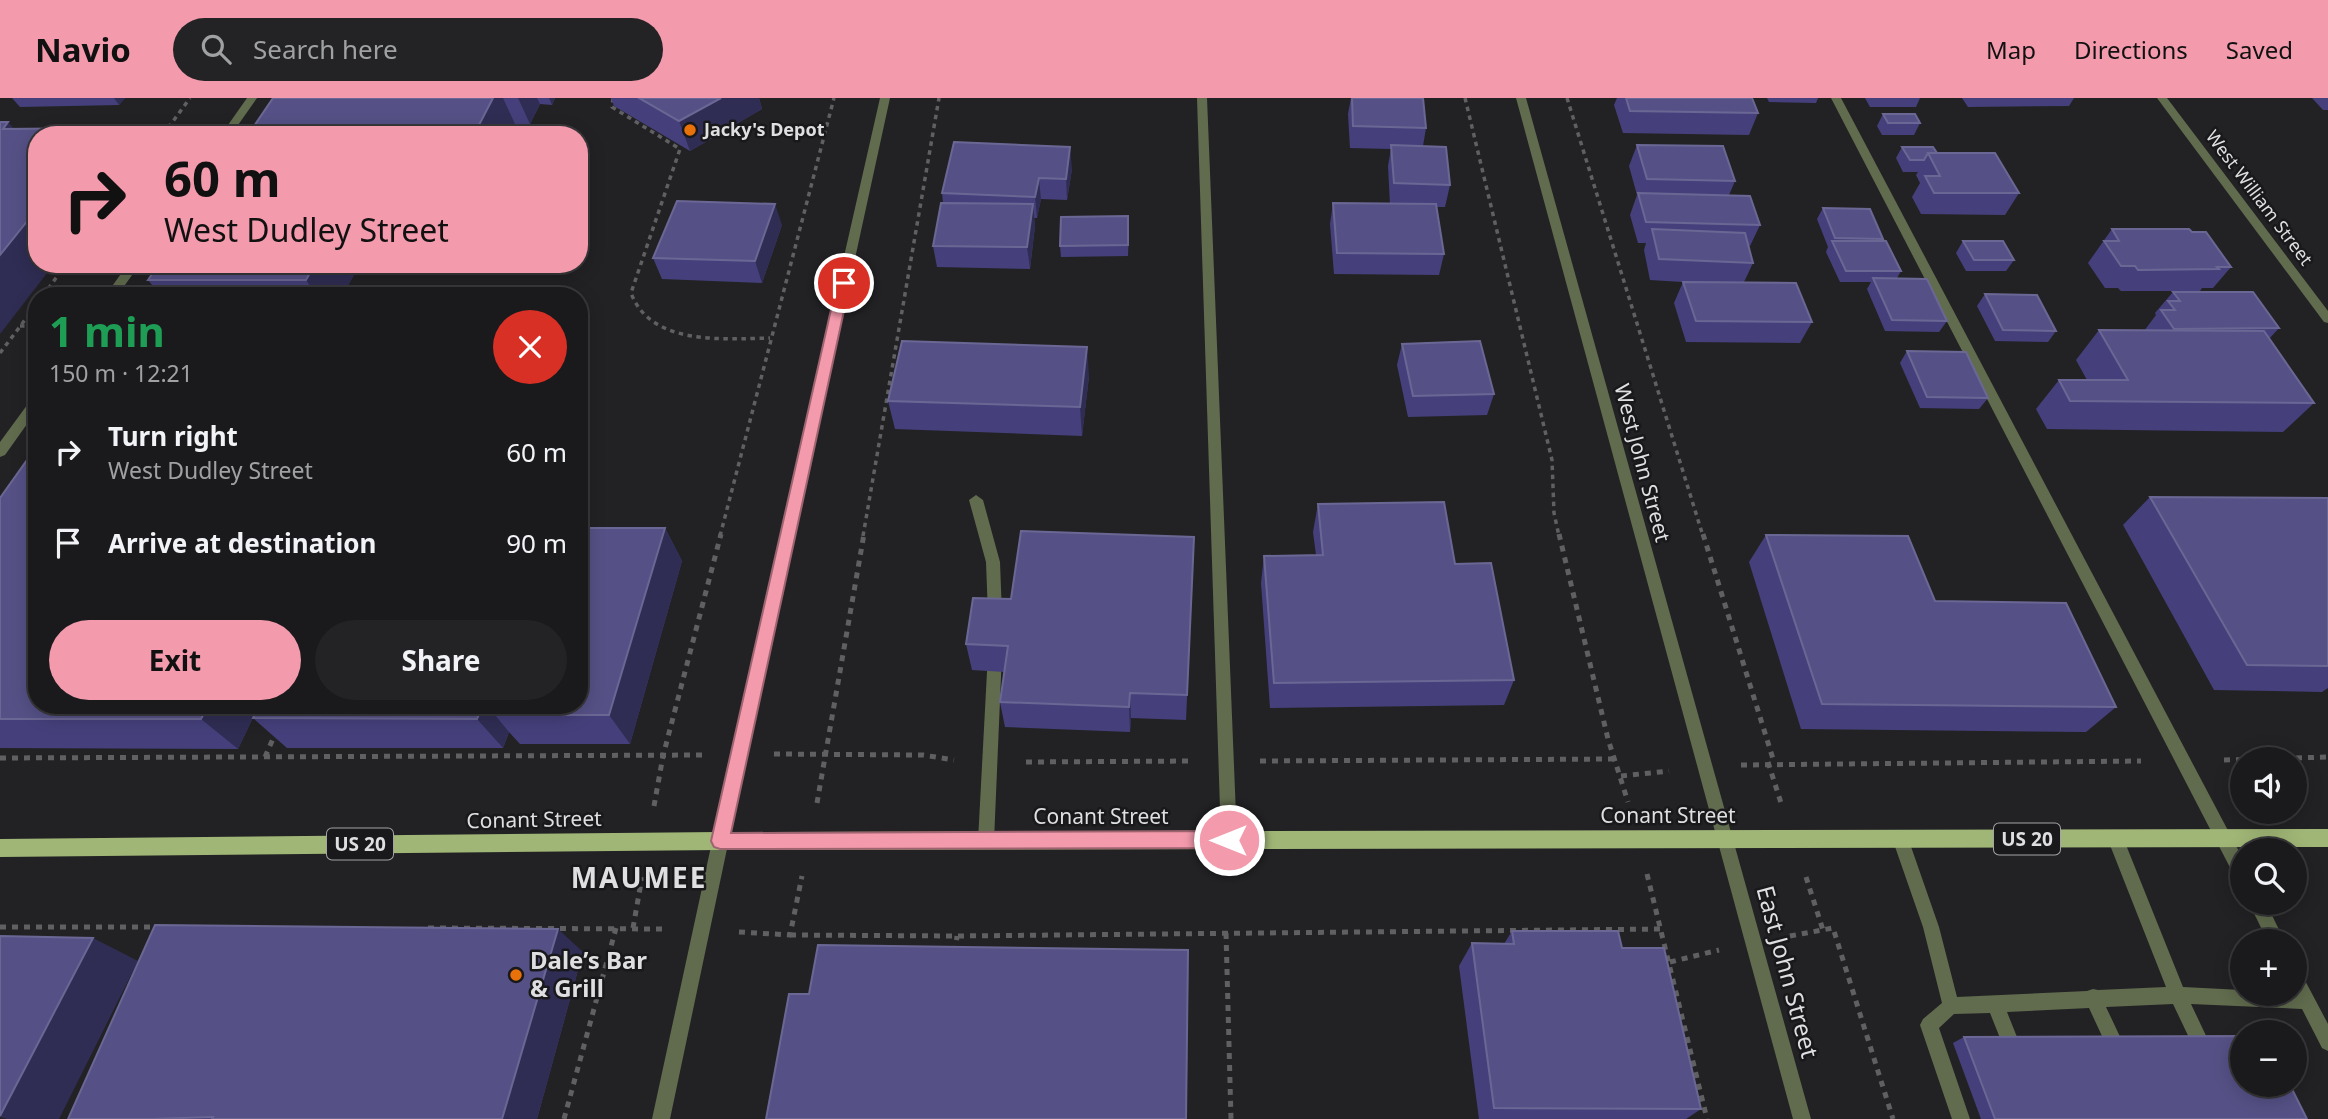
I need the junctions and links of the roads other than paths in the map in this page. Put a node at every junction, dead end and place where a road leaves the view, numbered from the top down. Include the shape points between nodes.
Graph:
1 (252, 98) edge
2 (885, 98) edge
3 (1202, 98) edge
4 (1521, 98) edge
5 (1836, 98) edge
6 (2162, 98) edge
7 (232, 126) edge
8 (2328, 319) edge
9 (28, 413) edge
10 (0, 453) edge
11 (976, 500) dead end
12 (1725, 838) junction
13 (1900, 838) junction
14 (2223, 838) junction
15 (2328, 838) edge
16 (2116, 839) junction
17 (1229, 840) junction
18 (720, 841) junction
19 (986, 841) junction
20 (0, 848) edge
21 (2230, 851) edge
22 (2178, 995) junction
23 (2093, 997) junction
24 (2230, 997) edge
25 (1995, 1003) junction
26 (2307, 1003) edge
27 (1951, 1006) junction
28 (2010, 1042) edge
29 (2114, 1042) edge
30 (2200, 1042) edge
31 (2328, 1042) edge
32 (661, 1119) edge
33 (1802, 1119) edge
34 (1961, 1119) edge

1 - 7 street
2 - 18 street
3 - 17 street
4 - 12 street, West John Street
5 - 14 street
6 - 8 street, West William Street
9 - 10 street
11 - 19 street via 993,562 995,631
12 - 13 main road, Conant Street / US 20
12 - 17 main road, Conant Street / US 20
12 - 33 street, East John Street
13 - 16 main road, Conant Street / US 20
13 - 27 street via 1931,927
14 - 15 main road, Conant Street / US 20
14 - 16 main road, Conant Street / US 20
14 - 21 street
16 - 22 street
17 - 19 main road, Conant Street / US 20
18 - 19 main road, Conant Street / US 20
18 - 20 main road, Conant Street / US 20
18 - 32 street
22 - 23 street
22 - 24 street
22 - 30 street
23 - 25 street
23 - 29 street
25 - 27 street
25 - 28 street
26 - 31 street
27 - 34 street via 1929,1025

